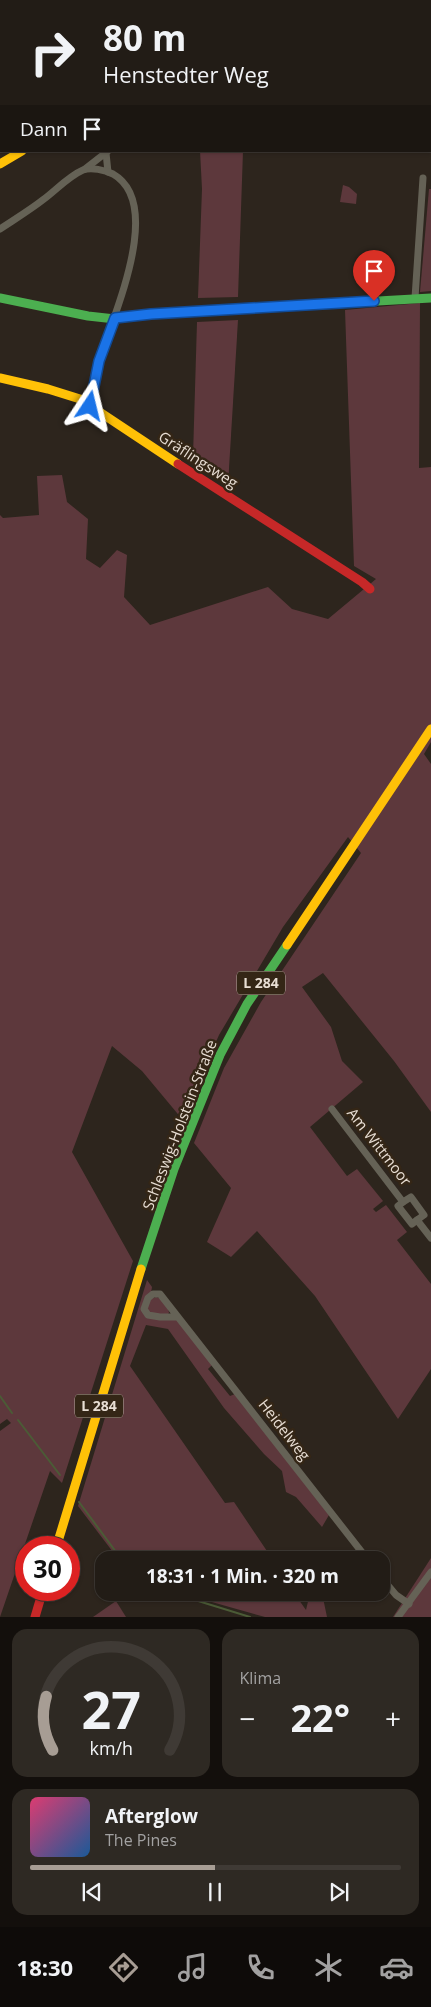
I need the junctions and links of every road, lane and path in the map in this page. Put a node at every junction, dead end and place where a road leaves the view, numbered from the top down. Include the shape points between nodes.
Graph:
1 (20, 152) edge
2 (107, 152) edge
3 (0, 164) edge
4 (85, 169) junction
5 (108, 172) junction
6 (423, 178) dead end
7 (0, 229) edge
8 (0, 298) edge
9 (415, 298) junction
10 (431, 298) edge
11 (115, 318) junction
12 (0, 378) edge
13 (90, 406) junction
14 (370, 589) dead end
15 (431, 729) edge
16 (332, 1108) dead end
17 (404, 1202) junction
18 (417, 1220) junction
19 (431, 1238) edge
20 (178, 1317) junction
21 (60, 1536) edge
22 (361, 1551) edge
23 (431, 1572) edge
24 (390, 1588) edge
25 (40, 1601) edge
26 (409, 1604) junction
27 (35, 1617) edge
28 (398, 1617) edge

1 - 3 main road
2 - 4 street
2 - 5 street
4 - 5 street
4 - 7 street
5 - 11 street via 125,184 134,209 132,255
6 - 9 street
8 - 11 main road via 88,316
9 - 10 main road
9 - 11 main road
11 - 13 street via 99,361
12 - 13 main road, Gräflingsweg via 48,388
13 - 14 main road, Gräflingsweg
15 - 21 main road, Schleswig-Holstein-Straße / L 284 via 247,1004 220,1055 174,1169
16 - 17 street, Am Wittmoor
17 - 18 street, Am Wittmoor via 398,1206 412,1224
17 - 18 street, Am Wittmoor via 410,1196 424,1215
18 - 19 street, Am Wittmoor
20 - 20 street, Heidelweg via 160,1294 153,1294 145,1303 148,1315
20 - 22 street, Heidelweg
23 - 26 street
24 - 26 street
25 - 27 main road
26 - 28 street

